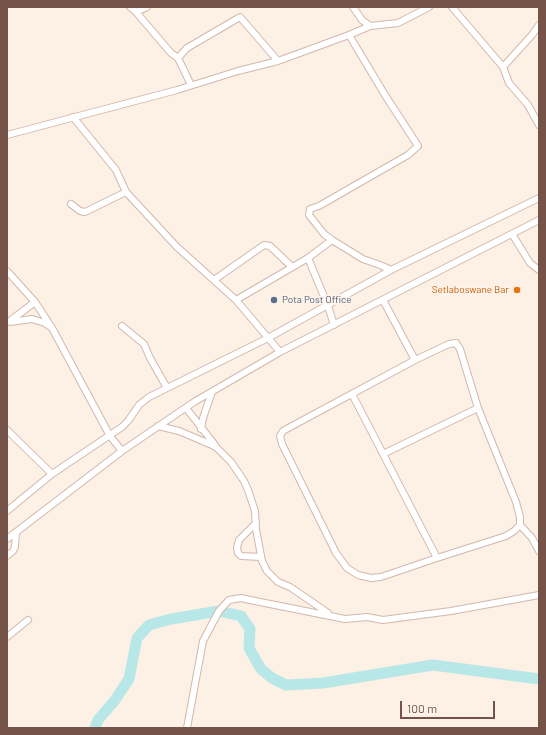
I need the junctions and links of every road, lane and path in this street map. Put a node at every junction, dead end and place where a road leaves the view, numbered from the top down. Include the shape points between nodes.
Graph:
1 (130, 7) edge
2 (147, 7) edge
3 (352, 7) edge
4 (429, 7) edge
5 (452, 7) edge
6 (136, 12) junction
7 (539, 25) edge
8 (370, 26) junction
9 (349, 35) junction
10 (178, 58) junction
11 (278, 61) junction
12 (503, 67) junction
13 (191, 85) junction
14 (73, 117) junction
15 (539, 125) edge
16 (7, 135) edge
17 (126, 192) junction
18 (539, 198) edge
19 (71, 204) dead end
20 (539, 220) edge
21 (512, 234) junction
22 (332, 240) junction
23 (308, 258) junction
24 (292, 267) junction
25 (391, 270) junction
26 (539, 270) edge
27 (7, 271) edge
28 (214, 280) junction
29 (236, 300) junction
30 (382, 300) junction
31 (35, 302) junction
32 (328, 306) junction
33 (8, 323) edge
34 (334, 325) junction
35 (122, 326) dead end
36 (52, 328) junction
37 (268, 338) junction
38 (280, 352) junction
39 (414, 360) junction
40 (167, 388) junction
41 (212, 392) junction
42 (352, 394) junction
43 (186, 408) junction
44 (478, 408) junction
45 (158, 426) junction
46 (201, 429) junction
47 (7, 430) edge
48 (110, 436) junction
49 (217, 448) junction
50 (122, 451) junction
51 (383, 454) junction
52 (52, 474) junction
53 (7, 511) edge
54 (256, 523) junction
55 (520, 525) junction
56 (16, 532) junction
57 (7, 539) edge
58 (539, 551) edge
59 (7, 556) edge
60 (261, 557) junction
61 (436, 558) junction
62 (539, 594) edge
63 (331, 615) junction
64 (28, 620) dead end
65 (7, 637) edge
66 (187, 728) edge

1 - 6 street
2 - 6 street
3 - 8 street
4 - 8 street via 398,23
5 - 12 street
6 - 10 street via 171,54
7 - 12 street
8 - 9 street
9 - 11 street
9 - 22 street via 418,146 374,175 310,209 309,215
10 - 11 street via 186,48 240,17
10 - 13 street
11 - 13 street
12 - 15 street via 509,83 528,105
13 - 14 street
14 - 16 street
14 - 17 street via 116,170
17 - 19 street via 85,212
17 - 28 street via 177,247
18 - 25 street
20 - 21 street
21 - 26 street via 530,263
21 - 30 street
22 - 23 street
22 - 25 street via 363,259
23 - 24 street
23 - 32 street
24 - 28 street via 270,246 264,245
24 - 29 street
25 - 32 street
27 - 31 street
28 - 29 street
29 - 37 street
30 - 34 street
30 - 39 street
31 - 33 street
31 - 36 street
32 - 34 street
32 - 37 street
33 - 36 street via 32,319
34 - 38 street
35 - 40 street via 144,344
36 - 48 street
37 - 38 street
37 - 40 street
38 - 41 street
39 - 42 street
39 - 44 street via 456,343
40 - 48 street via 144,400 128,421
41 - 43 street
41 - 46 street
42 - 51 street
42 - 61 street via 283,431 280,436 336,553 347,568 358,575 371,578 381,578
43 - 45 street
43 - 46 street
44 - 51 street
44 - 55 street via 516,502
45 - 49 street via 179,431
45 - 50 street
46 - 49 street
47 - 52 street
48 - 50 street
48 - 52 street
49 - 54 street via 244,481 252,500
50 - 56 street
51 - 61 street
52 - 53 street
54 - 60 street
54 - 60 street via 239,540 237,548 242,556
55 - 58 street via 532,538
55 - 61 street via 506,536
56 - 57 street
56 - 59 street via 15,547
60 - 63 street via 269,575
62 - 63 street via 451,611 383,620
63 - 66 street via 241,598 226,602 203,641
64 - 65 street

